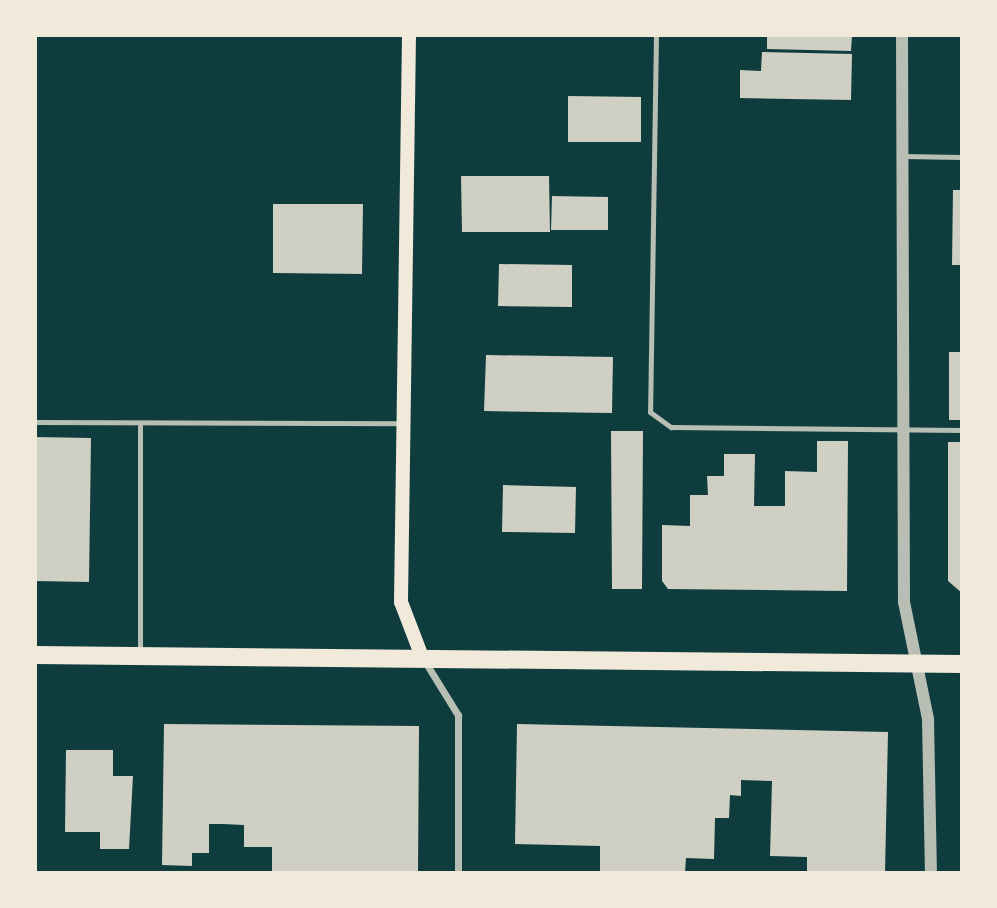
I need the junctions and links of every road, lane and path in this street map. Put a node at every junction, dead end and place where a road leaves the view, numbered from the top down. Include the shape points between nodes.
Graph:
1 (409, 35) edge
2 (656, 35) edge
3 (902, 35) edge
4 (902, 156) junction
5 (962, 158) edge
6 (35, 422) edge
7 (140, 423) junction
8 (403, 423) junction
9 (904, 430) junction
10 (962, 430) edge
11 (35, 655) edge
12 (140, 655) junction
13 (422, 657) junction
14 (916, 664) junction
15 (962, 664) edge
16 (457, 873) edge
17 (931, 873) edge

1 - 8 main road
2 - 9 lane via 650,412 671,427
3 - 4 street
4 - 5 lane
4 - 9 street
6 - 7 lane
7 - 8 lane
7 - 12 lane
8 - 13 main road via 401,602
9 - 10 lane
9 - 14 street via 904,602
11 - 12 main road
12 - 13 main road
13 - 14 main road
13 - 16 street via 458,715
14 - 15 main road
14 - 17 street via 928,719

